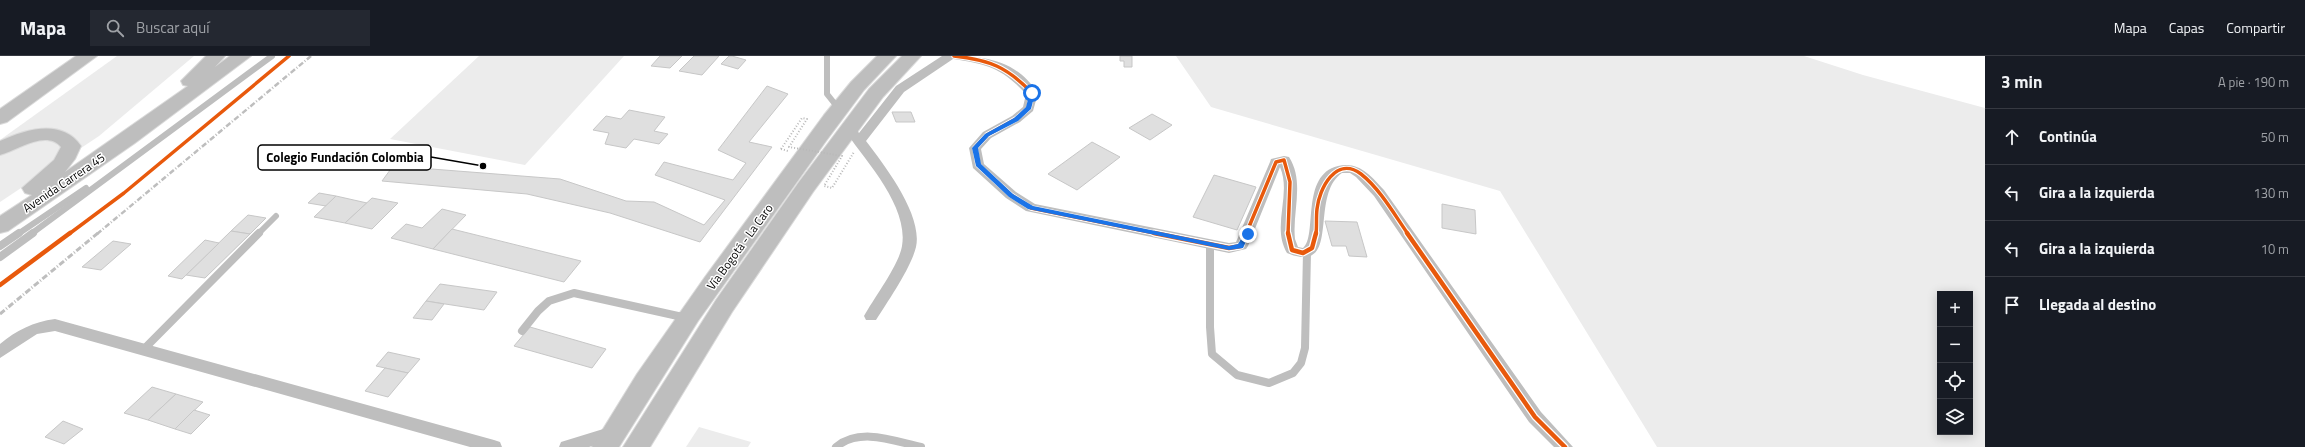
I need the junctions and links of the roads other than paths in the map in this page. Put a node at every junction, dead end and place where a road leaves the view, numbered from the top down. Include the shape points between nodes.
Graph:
1 (81, 56) edge
2 (88, 56) edge
3 (216, 56) edge
4 (226, 56) edge
5 (242, 56) edge
6 (255, 56) edge
7 (272, 56) edge
8 (827, 56) edge
9 (887, 56) edge
10 (912, 56) edge
11 (950, 56) edge
12 (954, 56) edge
13 (57, 79) junction
14 (839, 109) junction
15 (0, 118) edge
16 (128, 139) junction
17 (854, 141) junction
18 (0, 149) edge
19 (129, 160) junction
20 (0, 210) edge
21 (276, 216) dead end
22 (0, 226) edge
23 (1210, 244) junction
24 (0, 246) edge
25 (1307, 252) junction
26 (0, 257) edge
27 (871, 316) dead end
28 (689, 319) junction
29 (522, 331) dead end
30 (144, 349) junction
31 (0, 352) edge
32 (609, 440) edge
33 (494, 447) edge
34 (567, 447) edge
35 (636, 447) edge
36 (836, 447) edge
37 (921, 447) edge
38 (1565, 447) edge

1 - 13 main road
2 - 13 main road
3 - 16 main road, Avenida Carrera 45
4 - 16 main road, Avenida Carrera 45
5 - 16 main road, Avenida Carrera 45
6 - 16 main road, Avenida Carrera 45 via 219,82
7 - 19 lane
8 - 14 lane via 826,94
9 - 14 main road, Vía Bogotá - La Caro
10 - 17 main road, Vía Bogotá - La Caro via 881,87
11 - 17 street via 900,89
12 - 23 street via 981,58 1000,65 1032,93 1029,108 1016,119 987,135 975,148 978,165 1011,195 1031,208 1053,214 1117,224
13 - 15 main road
14 - 28 main road, Vía Bogotá - La Caro
16 - 22 main road, Avenida Carrera 45
17 - 27 street via 900,203 908,232 909,248
17 - 35 main road, Vía Bogotá - La Caro via 806,187 728,300
18 - 20 main road via 31,137 47,135 64,138 71,146 69,154 46,178
19 - 24 lane
19 - 26 lane
21 - 30 lane
23 - 25 street via 1229,248 1241,246 1274,167 1280,160 1286,163 1291,188 1286,233 1288,242 1292,250
23 - 25 lane via 1212,274 1209,332 1212,354 1237,375 1269,384 1293,373 1301,363 1305,348
25 - 38 street via 1312,248 1316,235 1318,208 1326,180 1335,171 1344,168 1362,175 1379,193 1535,417
28 - 29 lane via 574,293 558,294 546,302
28 - 32 main road, Vía Bogotá - La Caro
30 - 31 street via 55,325 32,329
30 - 33 street
32 - 34 street
36 - 37 lane via 849,437 871,437

